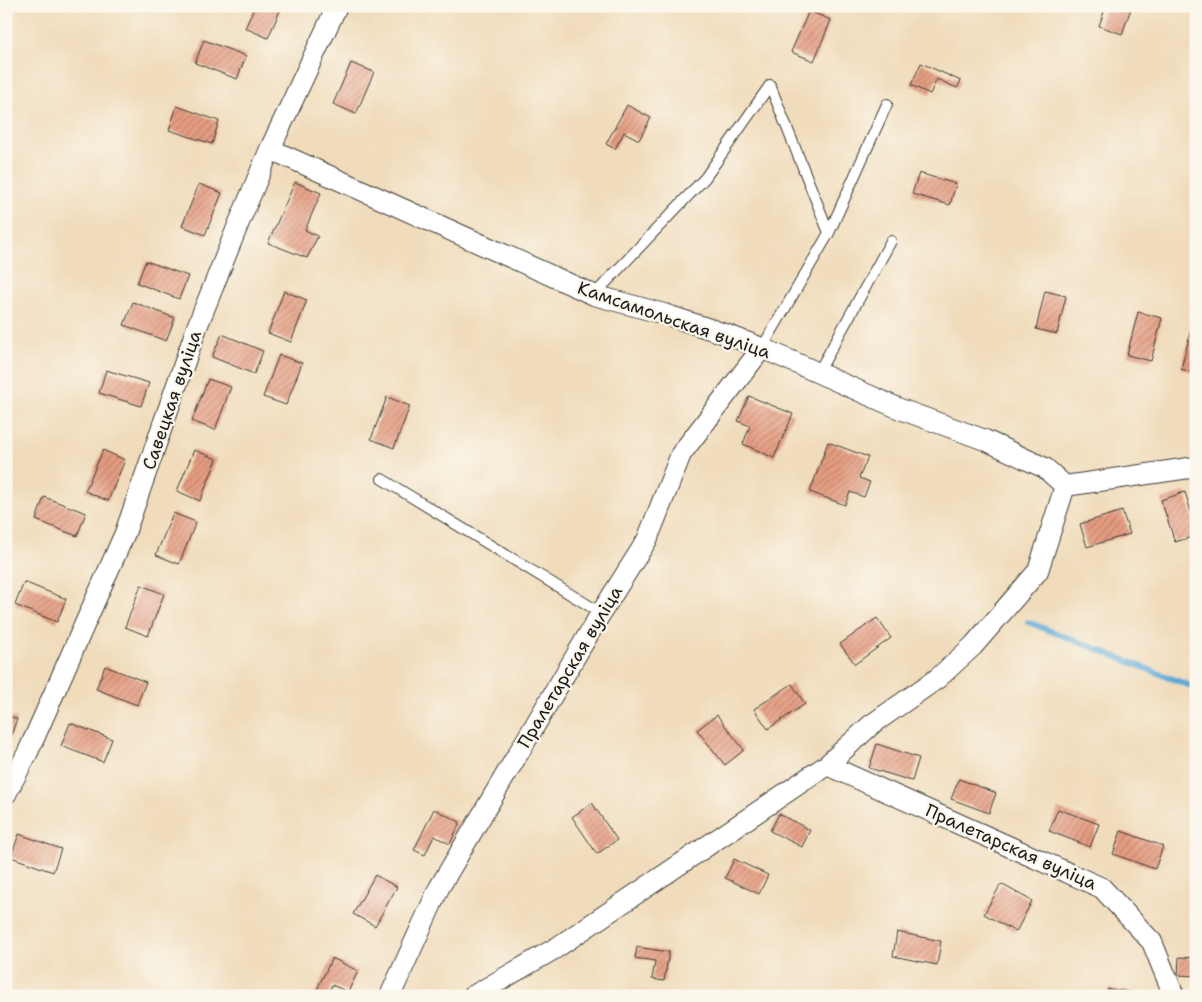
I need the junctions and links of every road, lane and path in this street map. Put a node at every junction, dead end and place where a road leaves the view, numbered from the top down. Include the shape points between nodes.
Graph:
1 (337, 6) edge
2 (887, 104) dead end
3 (270, 149) junction
4 (829, 233) junction
5 (891, 241) dead end
6 (594, 295) junction
7 (762, 348) junction
8 (818, 373) junction
9 (1196, 467) edge
10 (382, 479) dead end
11 (1065, 486) junction
12 (600, 613) junction
13 (827, 765) junction
14 (6, 794) edge
15 (390, 996) edge
16 (473, 996) edge
17 (1174, 996) edge

1 - 3 street, Савецкая вуліца
2 - 4 lane
3 - 6 street, Камсамольская вуліца
3 - 14 street, Савецкая вуліца via 197,327 125,533 28,752
4 - 6 lane via 770,85 704,178
4 - 7 lane
5 - 8 lane
6 - 7 street, Камсамольская вуліца via 673,317
7 - 8 street, Камсамольская вуліца
7 - 12 street, Пралетарская вуліца via 681,454 647,540
8 - 11 street, Камсамольская вуліца via 900,409 985,440 1044,468
9 - 11 street
10 - 12 lane
11 - 13 street via 1038,571 1009,605 973,646 938,678 870,725
12 - 15 street, Пралетарская вуліца via 439,888
13 - 16 street via 556,948
13 - 17 street, Пралетарская вуліца via 1102,888 1152,942

